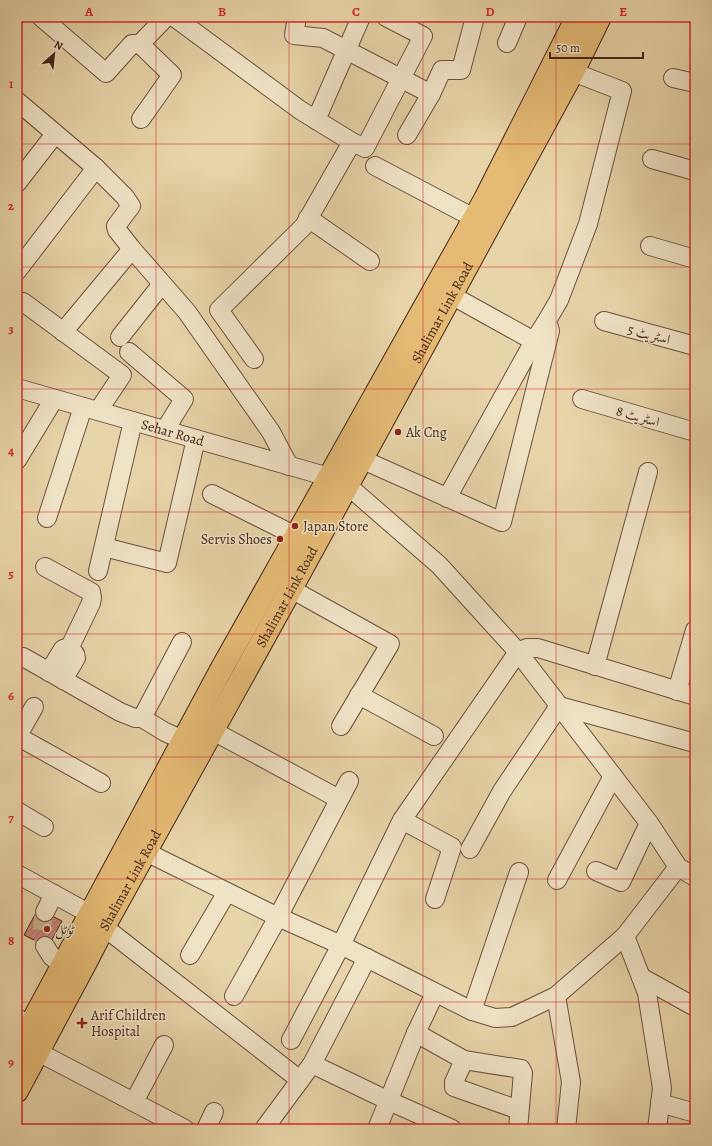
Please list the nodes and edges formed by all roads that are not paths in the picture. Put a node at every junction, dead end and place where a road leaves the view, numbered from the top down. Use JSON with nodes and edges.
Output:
{"nodes":[{"id":1,"x":41,"y":17,"type":"edge"},
{"id":2,"x":166,"y":17,"type":"edge"},
{"id":3,"x":174,"y":17,"type":"edge"},
{"id":4,"x":297,"y":17,"type":"edge"},
{"id":5,"x":361,"y":17,"type":"edge"},
{"id":6,"x":386,"y":17,"type":"edge"},
{"id":7,"x":476,"y":17,"type":"edge"},
{"id":8,"x":518,"y":17,"type":"edge"},
{"id":9,"x":577,"y":17,"type":"edge"},
{"id":10,"x":600,"y":17,"type":"edge"},
{"id":11,"x":507,"y":43,"type":"dead end"},
{"id":12,"x":140,"y":44,"type":"junction"},
{"id":13,"x":346,"y":50,"type":"junction"},
{"id":14,"x":573,"y":72,"type":"junction"},
{"id":15,"x":673,"y":78,"type":"dead end"},
{"id":16,"x":401,"y":79,"type":"junction"},
{"id":17,"x":695,"y":84,"type":"edge"},
{"id":18,"x":431,"y":94,"type":"junction"},
{"id":19,"x":17,"y":101,"type":"edge"},
{"id":20,"x":141,"y":119,"type":"dead end"},
{"id":21,"x":316,"y":120,"type":"junction"},
{"id":22,"x":55,"y":134,"type":"junction"},
{"id":23,"x":407,"y":135,"type":"dead end"},
{"id":24,"x":352,"y":142,"type":"junction"},
{"id":25,"x":652,"y":159,"type":"dead end"},
{"id":26,"x":375,"y":166,"type":"dead end"},
{"id":27,"x":96,"y":168,"type":"junction"},
{"id":28,"x":695,"y":171,"type":"edge"},
{"id":29,"x":17,"y":182,"type":"edge"},
{"id":30,"x":308,"y":218,"type":"junction"},
{"id":31,"x":474,"y":218,"type":"junction"},
{"id":32,"x":650,"y":246,"type":"dead end"},
{"id":33,"x":132,"y":249,"type":"junction"},
{"id":34,"x":695,"y":259,"type":"edge"},
{"id":35,"x":370,"y":261,"type":"dead end"},
{"id":36,"x":459,"y":261,"type":"junction"},
{"id":37,"x":17,"y":271,"type":"edge"},
{"id":38,"x":162,"y":284,"type":"junction"},
{"id":39,"x":451,"y":295,"type":"junction"},
{"id":40,"x":23,"y":302,"type":"dead end"},
{"id":41,"x":604,"y":321,"type":"dead end"},
{"id":42,"x":545,"y":324,"type":"junction"},
{"id":43,"x":63,"y":332,"type":"junction"},
{"id":44,"x":534,"y":341,"type":"junction"},
{"id":45,"x":695,"y":346,"type":"edge"},
{"id":46,"x":254,"y":359,"type":"dead end"},
{"id":47,"x":17,"y":388,"type":"edge"},
{"id":48,"x":54,"y":399,"type":"junction"},
{"id":49,"x":582,"y":399,"type":"dead end"},
{"id":50,"x":90,"y":409,"type":"junction"},
{"id":51,"x":133,"y":421,"type":"junction"},
{"id":52,"x":165,"y":430,"type":"junction"},
{"id":53,"x":695,"y":432,"type":"edge"},
{"id":54,"x":196,"y":439,"type":"junction"},
{"id":55,"x":361,"y":459,"type":"junction"},
{"id":56,"x":17,"y":460,"type":"edge"},
{"id":57,"x":289,"y":466,"type":"junction"},
{"id":58,"x":648,"y":472,"type":"dead end"},
{"id":59,"x":338,"y":481,"type":"junction"},
{"id":60,"x":212,"y":494,"type":"dead end"},
{"id":61,"x":447,"y":498,"type":"junction"},
{"id":62,"x":48,"y":518,"type":"dead end"},
{"id":63,"x":296,"y":536,"type":"junction"},
{"id":64,"x":104,"y":547,"type":"junction"},
{"id":65,"x":45,"y":567,"type":"dead end"},
{"id":66,"x":98,"y":571,"type":"dead end"},
{"id":67,"x":291,"y":589,"type":"junction"},
{"id":68,"x":695,"y":630,"type":"edge"},
{"id":69,"x":182,"y":642,"type":"dead end"},
{"id":70,"x":518,"y":652,"type":"junction"},
{"id":71,"x":17,"y":657,"type":"edge"},
{"id":72,"x":595,"y":666,"type":"junction"},
{"id":73,"x":222,"y":668,"type":"junction"},
{"id":74,"x":56,"y":676,"type":"junction"},
{"id":75,"x":242,"y":678,"type":"junction"},
{"id":76,"x":677,"y":691,"type":"junction"},
{"id":77,"x":359,"y":695,"type":"junction"},
{"id":78,"x":695,"y":696,"type":"edge"},
{"id":79,"x":559,"y":706,"type":"junction"},
{"id":80,"x":34,"y":707,"type":"dead end"},
{"id":81,"x":142,"y":718,"type":"junction"},
{"id":82,"x":340,"y":726,"type":"dead end"},
{"id":83,"x":213,"y":730,"type":"junction"},
{"id":84,"x":434,"y":736,"type":"dead end"},
{"id":85,"x":17,"y":737,"type":"edge"},
{"id":86,"x":183,"y":740,"type":"junction"},
{"id":87,"x":695,"y":743,"type":"edge"},
{"id":88,"x":613,"y":776,"type":"junction"},
{"id":89,"x":349,"y":781,"type":"dead end"},
{"id":90,"x":101,"y":783,"type":"dead end"},
{"id":91,"x":339,"y":799,"type":"junction"},
{"id":92,"x":17,"y":811,"type":"edge"},
{"id":93,"x":402,"y":820,"type":"junction"},
{"id":94,"x":650,"y":822,"type":"junction"},
{"id":95,"x":44,"y":827,"type":"dead end"},
{"id":96,"x":470,"y":849,"type":"dead end"},
{"id":97,"x":146,"y":852,"type":"junction"},
{"id":98,"x":678,"y":867,"type":"junction"},
{"id":99,"x":596,"y":871,"type":"dead end"},
{"id":100,"x":519,"y":872,"type":"dead end"},
{"id":101,"x":17,"y":874,"type":"edge"},
{"id":102,"x":695,"y":877,"type":"edge"},
{"id":103,"x":557,"y":880,"type":"dead end"},
{"id":104,"x":227,"y":892,"type":"junction"},
{"id":105,"x":54,"y":894,"type":"junction"},
{"id":106,"x":435,"y":899,"type":"dead end"},
{"id":107,"x":45,"y":912,"type":"tunnel mouth"},
{"id":108,"x":278,"y":917,"type":"junction"},
{"id":109,"x":97,"y":920,"type":"junction"},
{"id":110,"x":625,"y":936,"type":"junction"},
{"id":111,"x":341,"y":945,"type":"junction"},
{"id":112,"x":45,"y":946,"type":"tunnel mouth"},
{"id":113,"x":190,"y":955,"type":"dead end"},
{"id":114,"x":367,"y":958,"type":"junction"},
{"id":115,"x":63,"y":965,"type":"junction"},
{"id":116,"x":641,"y":977,"type":"junction"},
{"id":117,"x":435,"y":993,"type":"junction"},
{"id":118,"x":234,"y":996,"type":"dead end"},
{"id":119,"x":556,"y":996,"type":"junction"},
{"id":120,"x":695,"y":1007,"type":"edge"},
{"id":121,"x":472,"y":1012,"type":"junction"},
{"id":122,"x":24,"y":1022,"type":"edge"},
{"id":123,"x":416,"y":1032,"type":"junction"},
{"id":124,"x":291,"y":1040,"type":"dead end"},
{"id":125,"x":164,"y":1045,"type":"dead end"},
{"id":126,"x":17,"y":1050,"type":"edge"},
{"id":127,"x":38,"y":1052,"type":"junction"},
{"id":128,"x":464,"y":1060,"type":"junction"},
{"id":129,"x":312,"y":1064,"type":"junction"},
{"id":130,"x":300,"y":1080,"type":"junction"},
{"id":131,"x":17,"y":1091,"type":"edge"},
{"id":132,"x":389,"y":1101,"type":"junction"},
{"id":133,"x":134,"y":1102,"type":"junction"},
{"id":134,"x":660,"y":1103,"type":"junction"},
{"id":135,"x":519,"y":1110,"type":"junction"},
{"id":136,"x":214,"y":1112,"type":"dead end"},
{"id":137,"x":695,"y":1113,"type":"edge"},
{"id":138,"x":185,"y":1129,"type":"edge"},
{"id":139,"x":206,"y":1129,"type":"edge"},
{"id":140,"x":264,"y":1129,"type":"edge"},
{"id":141,"x":377,"y":1129,"type":"edge"},
{"id":142,"x":452,"y":1129,"type":"edge"},
{"id":143,"x":518,"y":1129,"type":"edge"},
{"id":144,"x":566,"y":1129,"type":"edge"},
{"id":145,"x":657,"y":1129,"type":"edge"}],
"edges":[{"from":1,"to":12,"type":"street"},
{"from":2,"to":12,"type":"street"},
{"from":3,"to":21,"type":"street"},
{"from":4,"to":13,"type":"street"},
{"from":5,"to":13,"type":"street"},
{"from":6,"to":16,"type":"street"},
{"from":7,"to":18,"type":"street"},
{"from":8,"to":11,"type":"street"},
{"from":9,"to":31,"type":"main road","name":"Shalimar Link Road"},
{"from":10,"to":14,"type":"main road","name":"Shalimar Link Road"},
{"from":12,"to":20,"type":"street"},
{"from":13,"to":16,"type":"street"},
{"from":13,"to":21,"type":"street"},
{"from":14,"to":36,"type":"main road","name":"Shalimar Link Road"},
{"from":14,"to":42,"type":"street"},
{"from":15,"to":17,"type":"street"},
{"from":16,"to":18,"type":"street"},
{"from":16,"to":24,"type":"street"},
{"from":18,"to":23,"type":"street"},
{"from":19,"to":22,"type":"street"},
{"from":21,"to":24,"type":"street"},
{"from":22,"to":27,"type":"street"},
{"from":22,"to":29,"type":"street"},
{"from":24,"to":30,"type":"street"},
{"from":25,"to":28,"type":"street"},
{"from":26,"to":31,"type":"street"},
{"from":27,"to":33,"type":"street"},
{"from":27,"to":37,"type":"street"},
{"from":30,"to":35,"type":"street"},
{"from":30,"to":46,"type":"street"},
{"from":31,"to":36,"type":"main road","name":"Shalimar Link Road"},
{"from":32,"to":34,"type":"street"},
{"from":33,"to":38,"type":"street"},
{"from":33,"to":43,"type":"street"},
{"from":36,"to":39,"type":"main road","name":"Shalimar Link Road"},
{"from":36,"to":59,"type":"main road","name":"Shalimar Link Road"},
{"from":38,"to":52,"type":"street"},
{"from":38,"to":57,"type":"street"},
{"from":39,"to":44,"type":"street"},
{"from":39,"to":55,"type":"main road","name":"Shalimar Link Road"},
{"from":40,"to":43,"type":"street"},
{"from":41,"to":45,"type":"street","name":"اسٹریٹ 5"},
{"from":42,"to":44,"type":"street"},
{"from":42,"to":61,"type":"street"},
{"from":43,"to":50,"type":"street"},
{"from":44,"to":61,"type":"street"},
{"from":47,"to":48,"type":"street","name":"Sehar Road"},
{"from":48,"to":50,"type":"street","name":"Sehar Road"},
{"from":48,"to":56,"type":"street"},
{"from":49,"to":53,"type":"street","name":"اسٹریٹ 8"},
{"from":50,"to":51,"type":"street","name":"Sehar Road"},
{"from":50,"to":62,"type":"street"},
{"from":51,"to":52,"type":"street","name":"Sehar Road"},
{"from":51,"to":64,"type":"street"},
{"from":52,"to":54,"type":"street","name":"Sehar Road"},
{"from":54,"to":57,"type":"street","name":"Sehar Road"},
{"from":54,"to":64,"type":"street"},
{"from":55,"to":59,"type":"main road","name":"Shalimar Link Road"},
{"from":55,"to":61,"type":"street"},
{"from":57,"to":59,"type":"street","name":"Sehar Road"},
{"from":58,"to":72,"type":"street"},
{"from":59,"to":63,"type":"main road","name":"Shalimar Link Road"},
{"from":59,"to":67,"type":"main road","name":"Shalimar Link Road"},
{"from":59,"to":70,"type":"street"},
{"from":60,"to":63,"type":"street"},
{"from":63,"to":73,"type":"main road","name":"Shalimar Link Road"},
{"from":64,"to":66,"type":"street"},
{"from":65,"to":74,"type":"street"},
{"from":67,"to":75,"type":"main road","name":"Shalimar Link Road"},
{"from":67,"to":77,"type":"street"},
{"from":68,"to":76,"type":"street"},
{"from":69,"to":81,"type":"street"},
{"from":70,"to":72,"type":"street"},
{"from":70,"to":79,"type":"street"},
{"from":70,"to":93,"type":"street"},
{"from":71,"to":74,"type":"street"},
{"from":72,"to":76,"type":"street"},
{"from":73,"to":75,"type":"main road"},
{"from":73,"to":86,"type":"main road","name":"Shalimar Link Road"},
{"from":74,"to":81,"type":"street"},
{"from":75,"to":83,"type":"main road","name":"Shalimar Link Road"},
{"from":76,"to":78,"type":"street"},
{"from":77,"to":82,"type":"street"},
{"from":77,"to":84,"type":"street"},
{"from":79,"to":87,"type":"street"},
{"from":79,"to":88,"type":"street"},
{"from":79,"to":96,"type":"street"},
{"from":80,"to":85,"type":"street"},
{"from":81,"to":86,"type":"street"},
{"from":83,"to":91,"type":"street"},
{"from":83,"to":97,"type":"main road","name":"Shalimar Link Road"},
{"from":85,"to":90,"type":"street"},
{"from":86,"to":109,"type":"main road","name":"Shalimar Link Road"},
{"from":88,"to":94,"type":"street"},
{"from":88,"to":103,"type":"street"},
{"from":89,"to":91,"type":"street"},
{"from":91,"to":108,"type":"street"},
{"from":92,"to":95,"type":"street"},
{"from":93,"to":106,"type":"street"},
{"from":93,"to":111,"type":"street"},
{"from":94,"to":98,"type":"street"},
{"from":94,"to":99,"type":"street"},
{"from":97,"to":104,"type":"street"},
{"from":97,"to":109,"type":"main road","name":"Shalimar Link Road"},
{"from":98,"to":102,"type":"street"},
{"from":98,"to":110,"type":"street"},
{"from":100,"to":121,"type":"street"},
{"from":101,"to":105,"type":"street"},
{"from":104,"to":108,"type":"street"},
{"from":104,"to":113,"type":"street"},
{"from":105,"to":107,"type":"street"},
{"from":105,"to":109,"type":"street"},
{"from":108,"to":111,"type":"street"},
{"from":108,"to":118,"type":"street"},
{"from":109,"to":115,"type":"main road","name":"Shalimar Link Road"},
{"from":109,"to":127,"type":"main road","name":"Shalimar Link Road"},
{"from":109,"to":130,"type":"street"},
{"from":110,"to":116,"type":"street"},
{"from":110,"to":119,"type":"street"},
{"from":111,"to":114,"type":"street"},
{"from":111,"to":124,"type":"street"},
{"from":112,"to":115,"type":"street"},
{"from":114,"to":117,"type":"street"},
{"from":114,"to":129,"type":"street"},
{"from":115,"to":122,"type":"main road","name":"Shalimar Link Road"},
{"from":116,"to":120,"type":"street"},
{"from":116,"to":134,"type":"street"},
{"from":117,"to":121,"type":"street"},
{"from":117,"to":123,"type":"street"},
{"from":119,"to":121,"type":"street"},
{"from":119,"to":144,"type":"street"},
{"from":122,"to":126,"type":"main road","name":"Shalimar Link Road"},
{"from":123,"to":128,"type":"street"},
{"from":123,"to":132,"type":"street"},
{"from":125,"to":133,"type":"street"},
{"from":127,"to":131,"type":"main road","name":"Shalimar Link Road"},
{"from":127,"to":133,"type":"street"},
{"from":128,"to":135,"type":"street"},
{"from":128,"to":135,"type":"street"},
{"from":129,"to":130,"type":"street"},
{"from":129,"to":132,"type":"street"},
{"from":130,"to":140,"type":"street"},
{"from":132,"to":141,"type":"street"},
{"from":132,"to":142,"type":"street"},
{"from":133,"to":138,"type":"street"},
{"from":134,"to":137,"type":"street"},
{"from":134,"to":145,"type":"street"},
{"from":135,"to":143,"type":"street"},
{"from":136,"to":139,"type":"street"}]}
